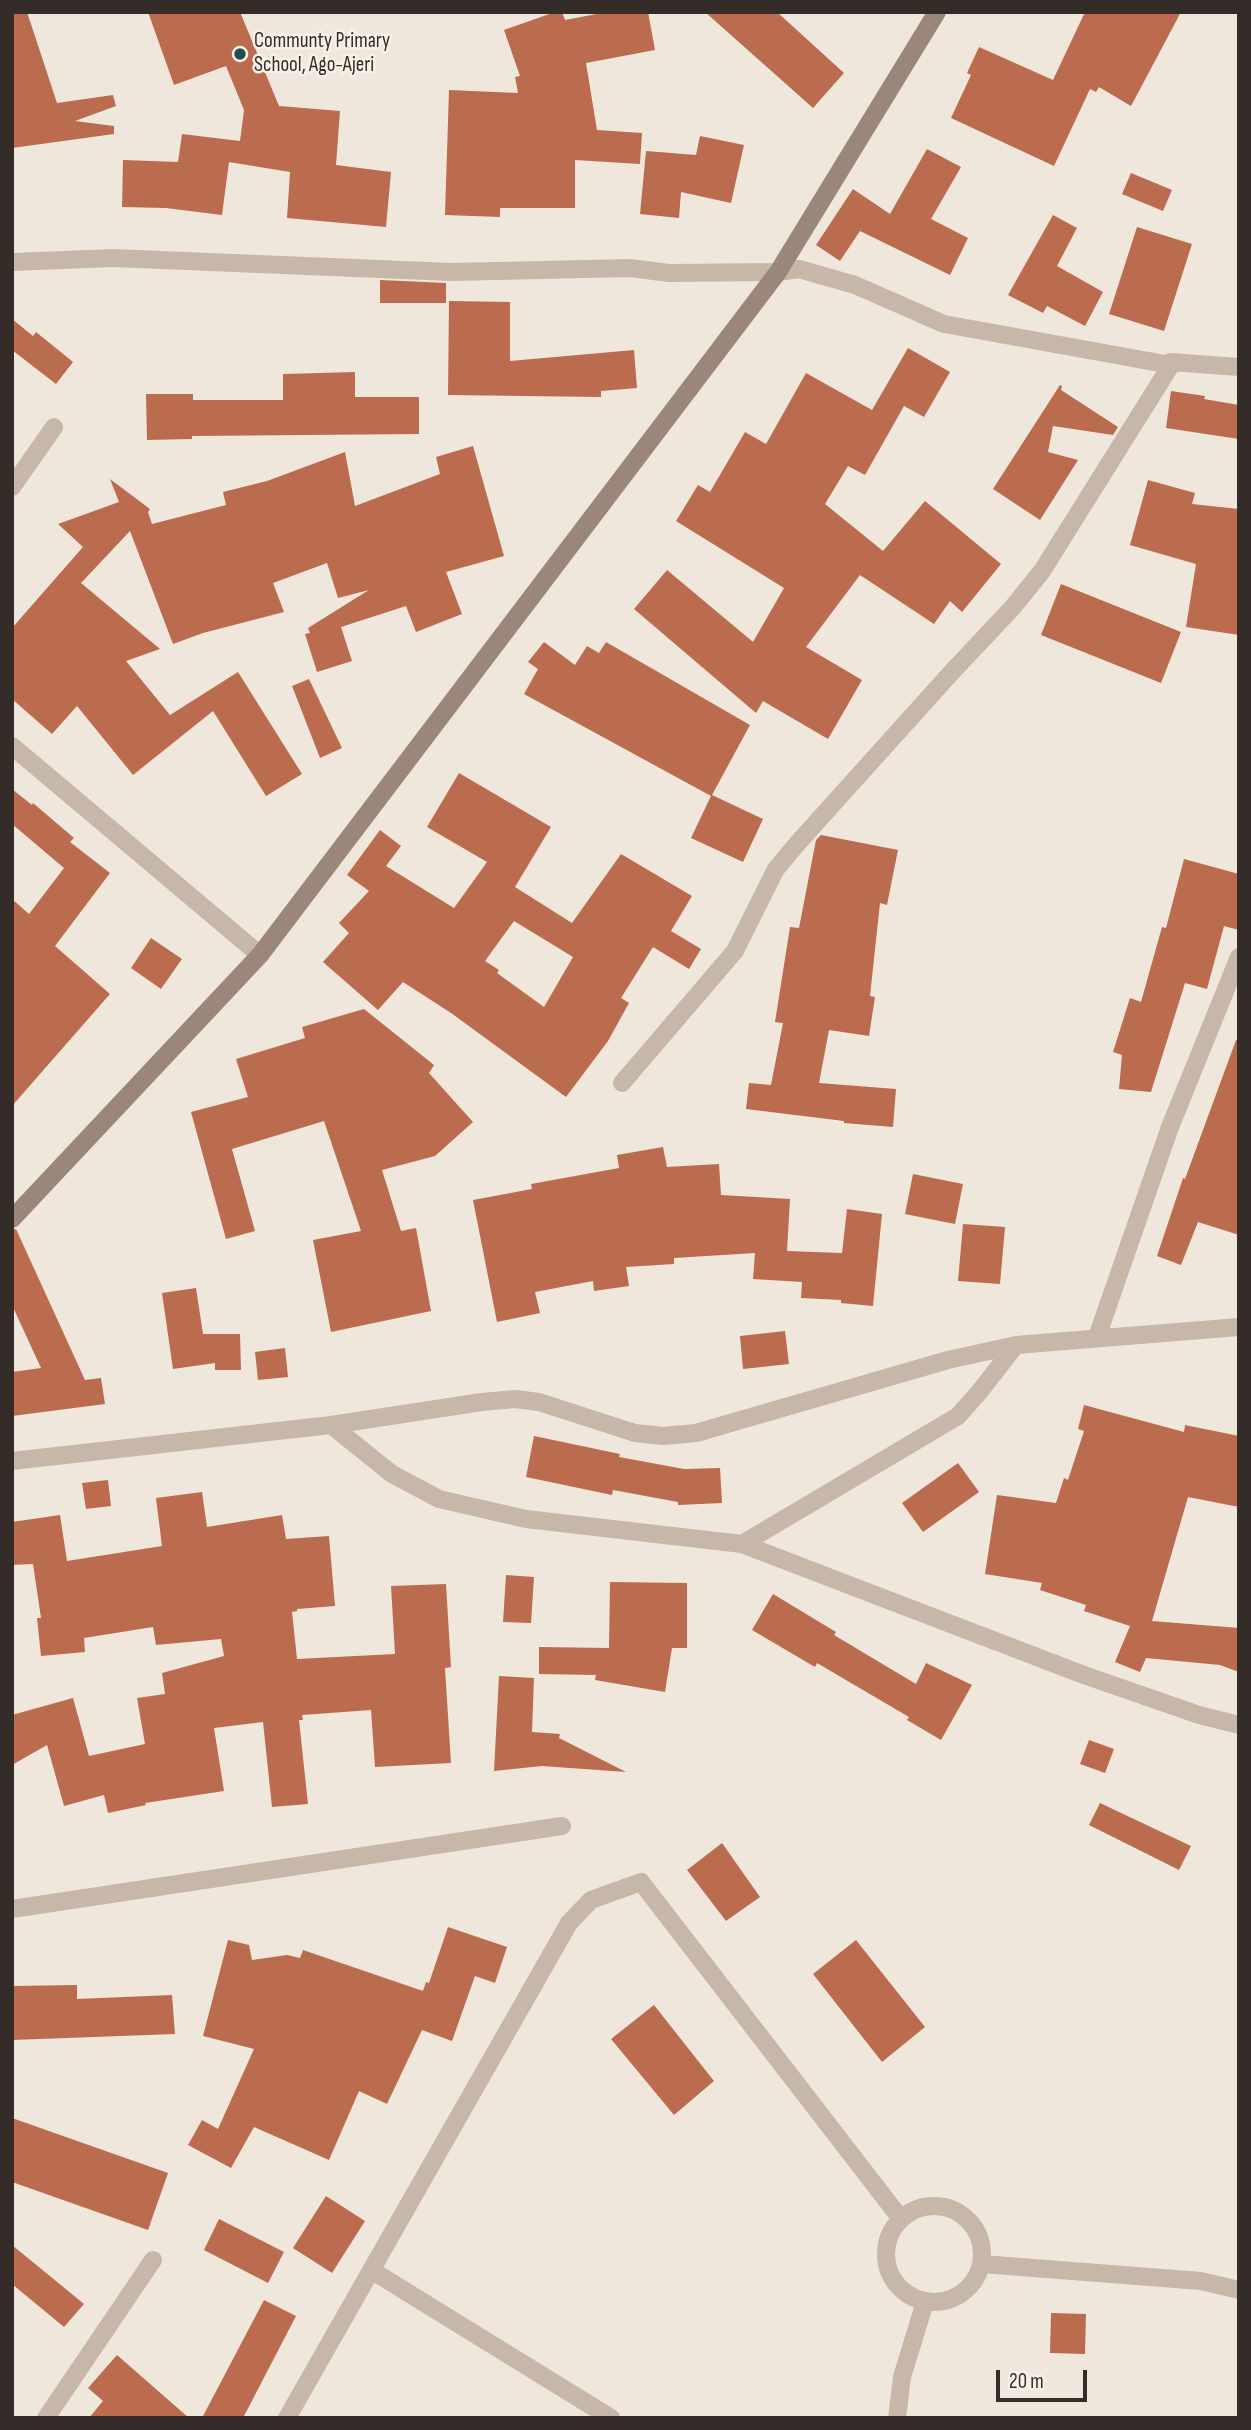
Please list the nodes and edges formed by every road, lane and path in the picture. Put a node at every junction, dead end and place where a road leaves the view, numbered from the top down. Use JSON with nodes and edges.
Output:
{"nodes":[{"id":1,"x":937,"y":12,"type":"edge"},
{"id":2,"x":12,"y":262,"type":"edge"},
{"id":3,"x":778,"y":272,"type":"junction"},
{"id":4,"x":1171,"y":365,"type":"junction"},
{"id":5,"x":1239,"y":367,"type":"edge"},
{"id":6,"x":54,"y":427,"type":"dead end"},
{"id":7,"x":12,"y":487,"type":"edge"},
{"id":8,"x":12,"y":746,"type":"edge"},
{"id":9,"x":260,"y":955,"type":"junction"},
{"id":10,"x":1239,"y":957,"type":"edge"},
{"id":11,"x":622,"y":1083,"type":"dead end"},
{"id":12,"x":12,"y":1219,"type":"edge"},
{"id":13,"x":1239,"y":1327,"type":"edge"},
{"id":14,"x":1097,"y":1338,"type":"junction"},
{"id":15,"x":1016,"y":1345,"type":"junction"},
{"id":16,"x":331,"y":1425,"type":"junction"},
{"id":17,"x":12,"y":1461,"type":"edge"},
{"id":18,"x":742,"y":1544,"type":"junction"},
{"id":19,"x":1239,"y":1725,"type":"edge"},
{"id":20,"x":562,"y":1826,"type":"dead end"},
{"id":21,"x":12,"y":1909,"type":"edge"},
{"id":22,"x":901,"y":2219,"type":"junction"},
{"id":23,"x":153,"y":2260,"type":"dead end"},
{"id":24,"x":982,"y":2264,"type":"junction"},
{"id":25,"x":372,"y":2270,"type":"junction"},
{"id":26,"x":1239,"y":2290,"type":"edge"},
{"id":27,"x":925,"y":2302,"type":"junction"},
{"id":28,"x":46,"y":2418,"type":"edge"},
{"id":29,"x":286,"y":2418,"type":"edge"},
{"id":30,"x":611,"y":2418,"type":"edge"},
{"id":31,"x":897,"y":2418,"type":"edge"}],
"edges":[{"from":1,"to":3,"type":"main road"},
{"from":2,"to":3,"type":"street"},
{"from":3,"to":4,"type":"street"},
{"from":3,"to":9,"type":"main road"},
{"from":4,"to":5,"type":"street"},
{"from":4,"to":11,"type":"street"},
{"from":6,"to":7,"type":"street"},
{"from":8,"to":9,"type":"street"},
{"from":9,"to":12,"type":"main road"},
{"from":10,"to":14,"type":"street"},
{"from":13,"to":14,"type":"street"},
{"from":14,"to":15,"type":"street"},
{"from":15,"to":16,"type":"street"},
{"from":15,"to":18,"type":"street"},
{"from":16,"to":17,"type":"street"},
{"from":16,"to":18,"type":"street"},
{"from":18,"to":19,"type":"street"},
{"from":20,"to":21,"type":"street"},
{"from":22,"to":24,"type":"street"},
{"from":22,"to":25,"type":"street"},
{"from":22,"to":27,"type":"street"},
{"from":23,"to":28,"type":"street"},
{"from":24,"to":26,"type":"street"},
{"from":24,"to":27,"type":"street"},
{"from":25,"to":29,"type":"street"},
{"from":25,"to":30,"type":"street"},
{"from":27,"to":31,"type":"street"}]}
